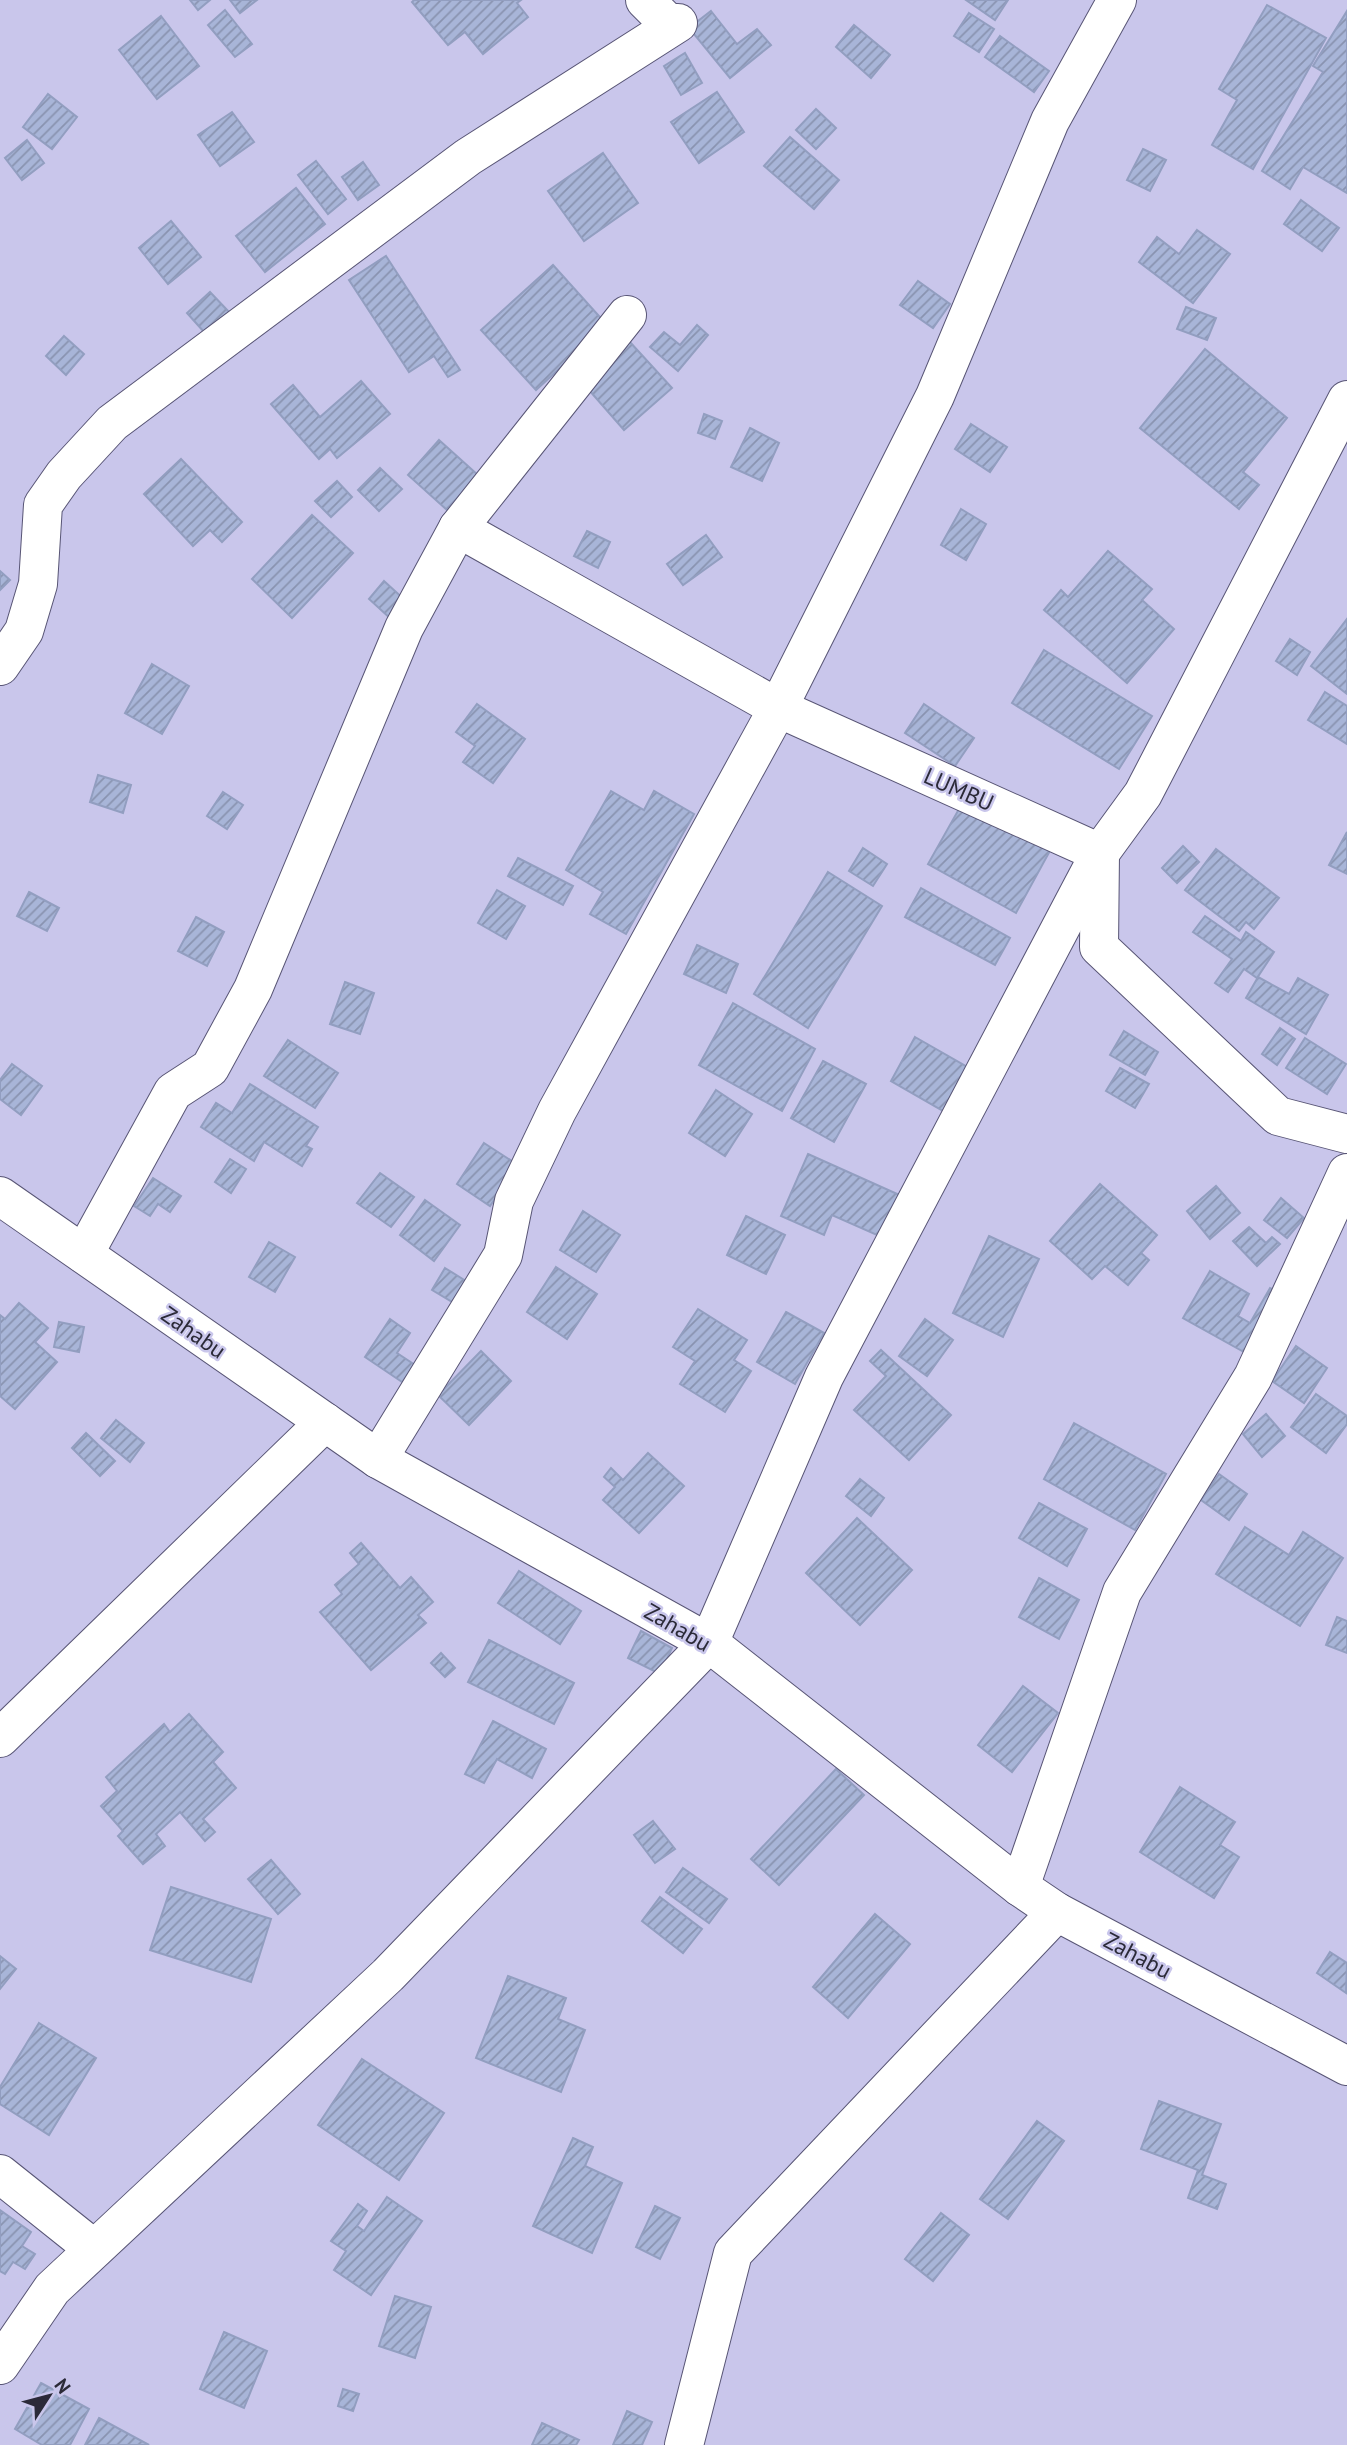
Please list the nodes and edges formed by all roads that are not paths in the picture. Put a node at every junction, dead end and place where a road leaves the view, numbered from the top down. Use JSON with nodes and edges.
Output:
{"nodes":[{"id":1,"x":699,"y":0,"type":"edge"},
{"id":2,"x":1117,"y":0,"type":"edge"},
{"id":3,"x":656,"y":12,"type":"edge"},
{"id":4,"x":627,"y":314,"type":"dead end"},
{"id":5,"x":1347,"y":400,"type":"edge"},
{"id":6,"x":458,"y":528,"type":"junction"},
{"id":7,"x":0,"y":666,"type":"edge"},
{"id":8,"x":778,"y":708,"type":"junction"},
{"id":9,"x":1100,"y":853,"type":"junction"},
{"id":10,"x":1347,"y":1133,"type":"edge"},
{"id":11,"x":1347,"y":1173,"type":"edge"},
{"id":12,"x":0,"y":1196,"type":"edge"},
{"id":13,"x":83,"y":1254,"type":"junction"},
{"id":14,"x":325,"y":1422,"type":"junction"},
{"id":15,"x":378,"y":1459,"type":"junction"},
{"id":16,"x":709,"y":1643,"type":"junction"},
{"id":17,"x":0,"y":1738,"type":"edge"},
{"id":18,"x":1020,"y":1887,"type":"junction"},
{"id":19,"x":1057,"y":1912,"type":"junction"},
{"id":20,"x":1347,"y":2066,"type":"edge"},
{"id":21,"x":0,"y":2174,"type":"edge"},
{"id":22,"x":94,"y":2249,"type":"junction"},
{"id":23,"x":0,"y":2365,"type":"edge"},
{"id":24,"x":684,"y":2445,"type":"edge"}],
"edges":[{"from":1,"to":3,"type":"street"},
{"from":2,"to":8,"type":"street"},
{"from":3,"to":7,"type":"street"},
{"from":4,"to":6,"type":"street"},
{"from":5,"to":9,"type":"street"},
{"from":6,"to":8,"type":"street","name":"LUMBU"},
{"from":6,"to":13,"type":"street"},
{"from":8,"to":9,"type":"street","name":"LUMBU"},
{"from":8,"to":15,"type":"street"},
{"from":9,"to":10,"type":"street"},
{"from":9,"to":16,"type":"street"},
{"from":11,"to":18,"type":"street"},
{"from":12,"to":13,"type":"street","name":"Zahabu"},
{"from":13,"to":14,"type":"street","name":"Zahabu"},
{"from":14,"to":15,"type":"street","name":"Zahabu"},
{"from":14,"to":17,"type":"street"},
{"from":15,"to":16,"type":"street","name":"Zahabu"},
{"from":16,"to":18,"type":"street","name":"Zahabu"},
{"from":16,"to":22,"type":"street"},
{"from":18,"to":19,"type":"street","name":"Zahabu"},
{"from":19,"to":20,"type":"street","name":"Zahabu"},
{"from":19,"to":24,"type":"street"},
{"from":21,"to":22,"type":"street"},
{"from":22,"to":23,"type":"street"}]}
